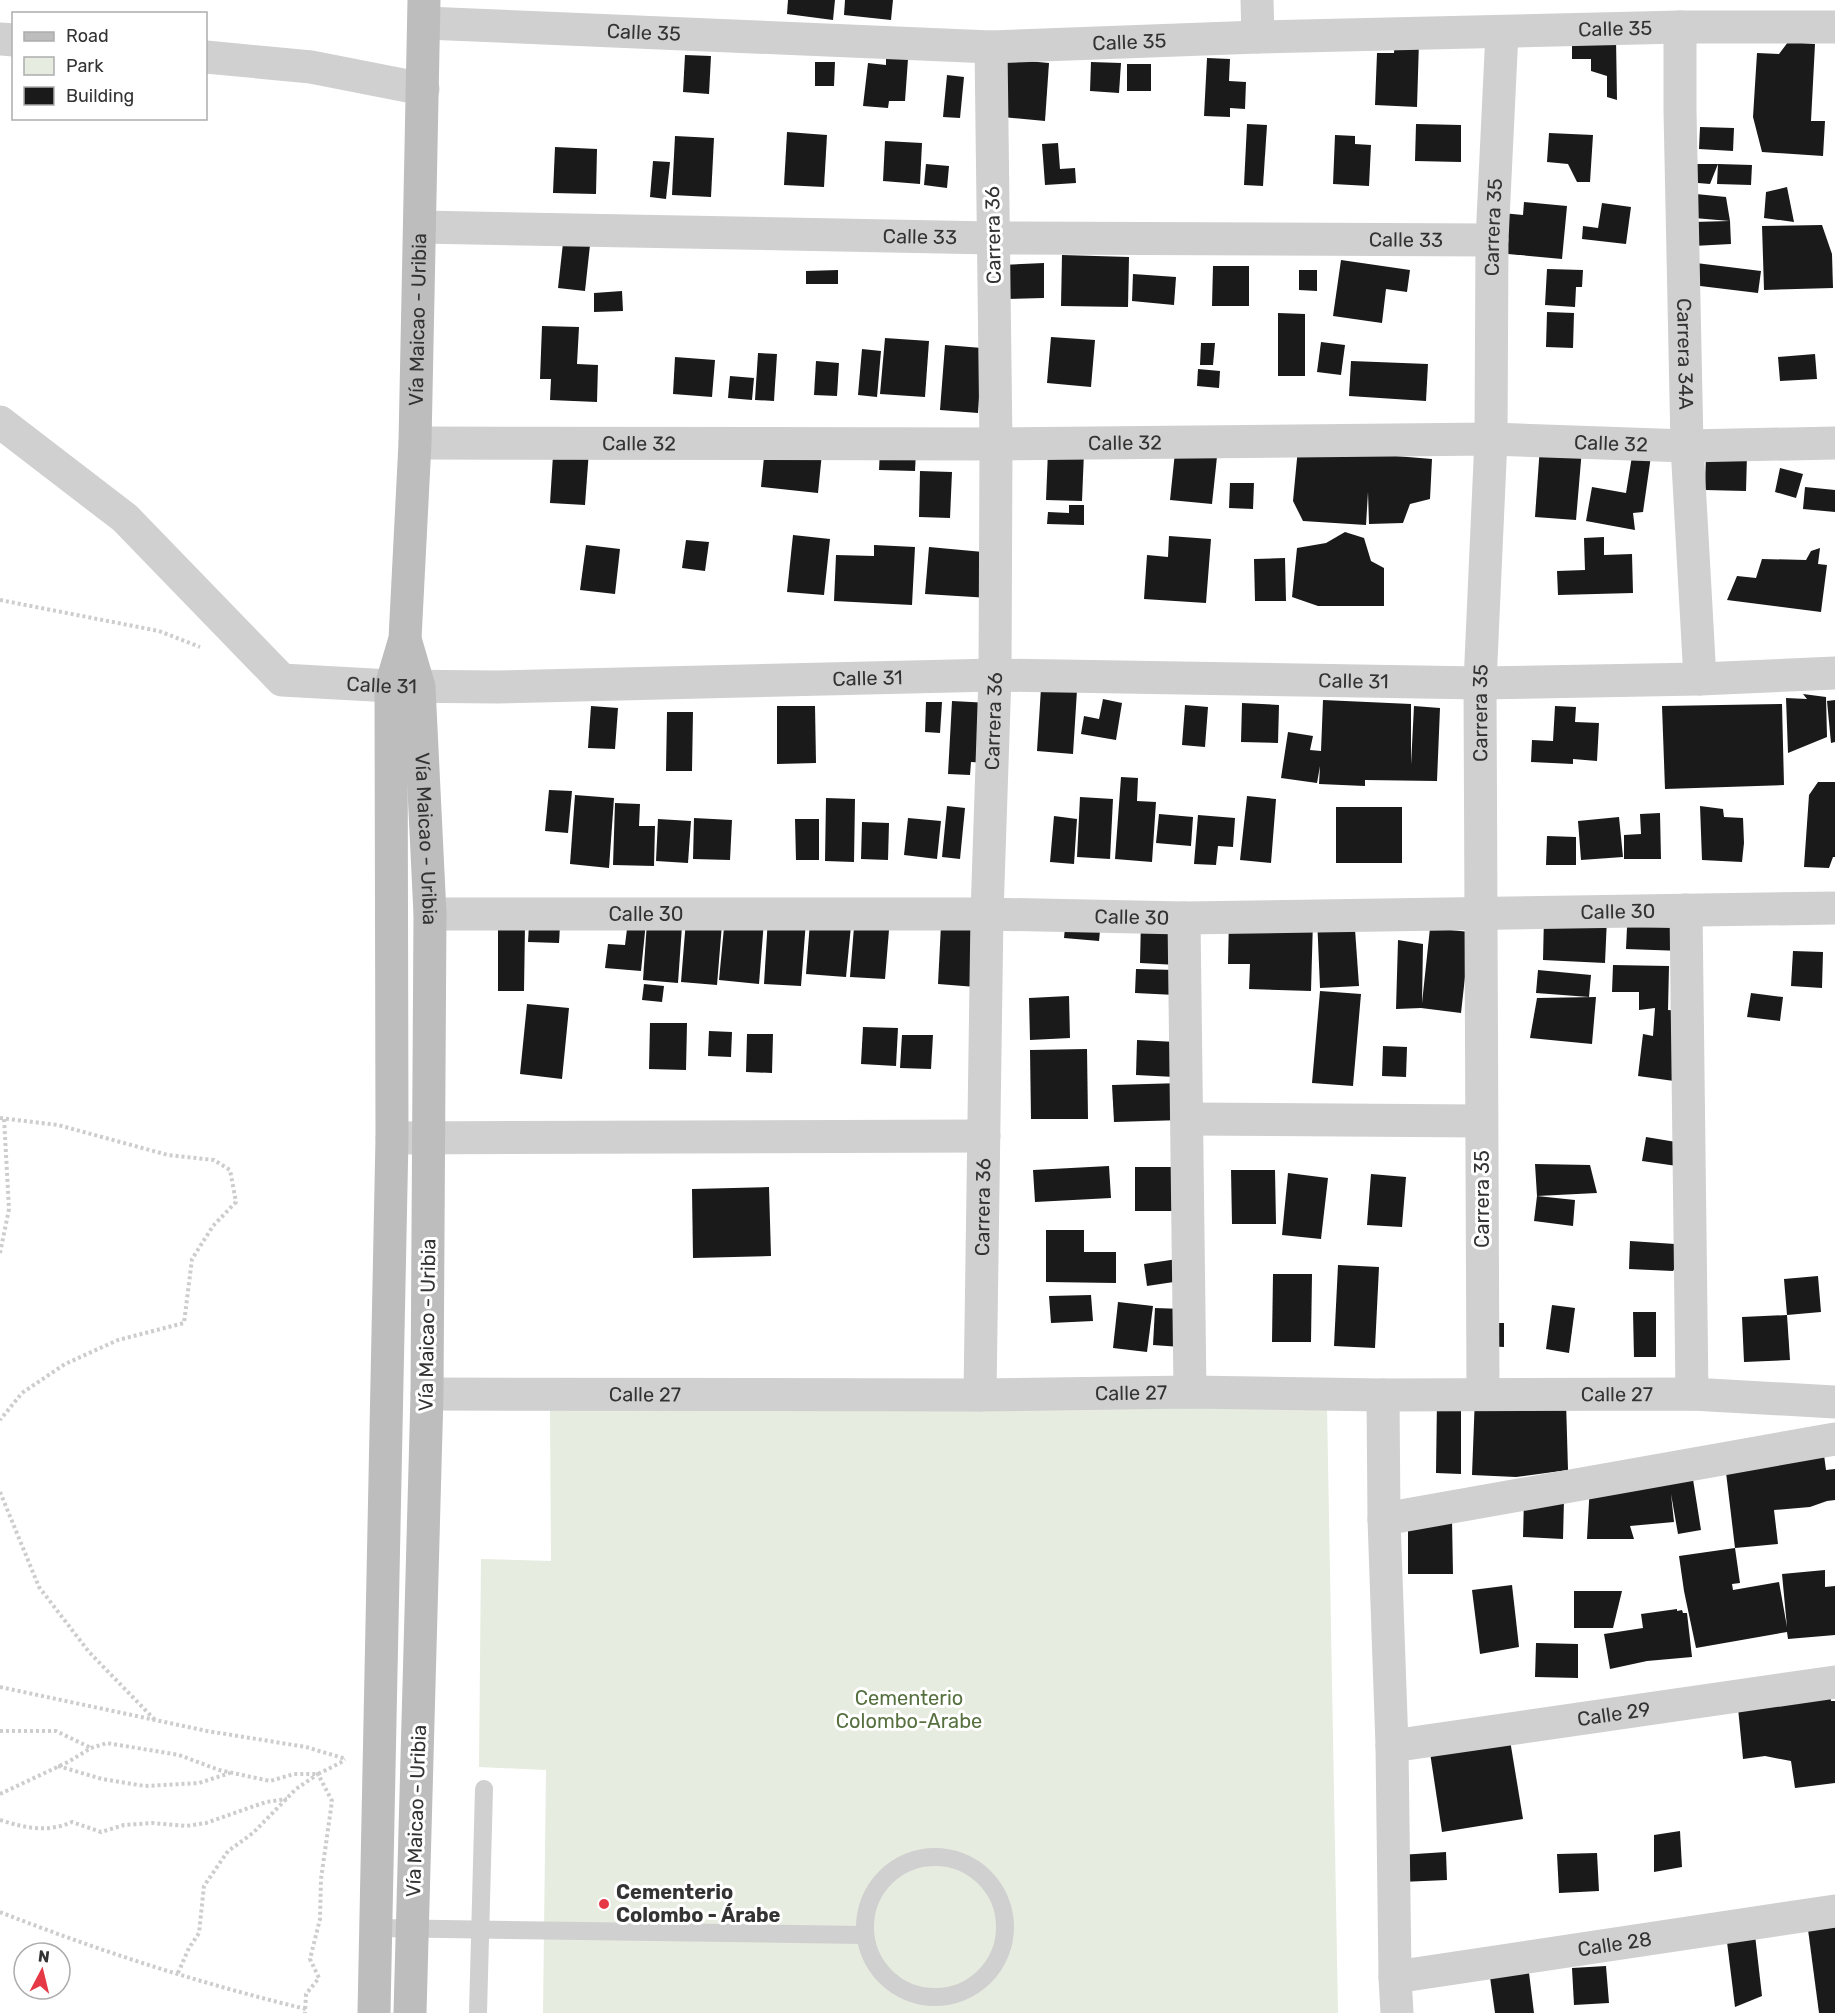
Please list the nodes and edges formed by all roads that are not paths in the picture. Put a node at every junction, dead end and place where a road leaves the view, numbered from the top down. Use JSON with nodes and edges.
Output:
{"nodes":[{"id":1,"x":1257,"y":0,"type":"edge"},
{"id":2,"x":425,"y":11,"type":"edge"},
{"id":3,"x":1680,"y":27,"type":"junction"},
{"id":4,"x":1835,"y":27,"type":"edge"},
{"id":5,"x":1502,"y":32,"type":"junction"},
{"id":6,"x":1258,"y":37,"type":"junction"},
{"id":7,"x":992,"y":47,"type":"junction"},
{"id":8,"x":207,"y":57,"type":"edge"},
{"id":9,"x":423,"y":88,"type":"junction"},
{"id":10,"x":420,"y":227,"type":"junction"},
{"id":11,"x":992,"y":238,"type":"junction"},
{"id":12,"x":1492,"y":240,"type":"junction"},
{"id":13,"x":0,"y":422,"type":"edge"},
{"id":14,"x":1491,"y":438,"type":"junction"},
{"id":15,"x":415,"y":443,"type":"junction"},
{"id":16,"x":1835,"y":443,"type":"edge"},
{"id":17,"x":996,"y":444,"type":"junction"},
{"id":18,"x":1687,"y":446,"type":"junction"},
{"id":19,"x":1835,"y":673,"type":"edge"},
{"id":20,"x":995,"y":675,"type":"junction"},
{"id":21,"x":1700,"y":679,"type":"junction"},
{"id":22,"x":1480,"y":683,"type":"junction"},
{"id":23,"x":405,"y":687,"type":"junction"},
{"id":24,"x":1835,"y":908,"type":"edge"},
{"id":25,"x":1686,"y":910,"type":"junction"},
{"id":26,"x":1480,"y":913,"type":"junction"},
{"id":27,"x":430,"y":914,"type":"junction"},
{"id":28,"x":987,"y":915,"type":"junction"},
{"id":29,"x":1184,"y":918,"type":"junction"},
{"id":30,"x":1187,"y":1119,"type":"junction"},
{"id":31,"x":1481,"y":1121,"type":"junction"},
{"id":32,"x":984,"y":1136,"type":"junction"},
{"id":33,"x":392,"y":1138,"type":"junction"},
{"id":34,"x":429,"y":1138,"type":"junction"},
{"id":35,"x":1190,"y":1392,"type":"junction"},
{"id":36,"x":427,"y":1394,"type":"junction"},
{"id":37,"x":1483,"y":1394,"type":"junction"},
{"id":38,"x":1692,"y":1394,"type":"junction"},
{"id":39,"x":980,"y":1395,"type":"junction"},
{"id":40,"x":1383,"y":1395,"type":"junction"},
{"id":41,"x":1835,"y":1401,"type":"edge"},
{"id":42,"x":1835,"y":1439,"type":"edge"},
{"id":43,"x":1384,"y":1519,"type":"junction"},
{"id":44,"x":1835,"y":1682,"type":"edge"},
{"id":45,"x":1392,"y":1746,"type":"junction"},
{"id":46,"x":484,"y":1789,"type":"dead end"},
{"id":47,"x":1835,"y":1911,"type":"edge"},
{"id":48,"x":376,"y":1928,"type":"junction"},
{"id":49,"x":413,"y":1929,"type":"junction"},
{"id":50,"x":480,"y":1929,"type":"junction"},
{"id":51,"x":864,"y":1935,"type":"junction"},
{"id":52,"x":1395,"y":1977,"type":"junction"},
{"id":53,"x":936,"y":2005,"type":"edge"},
{"id":54,"x":374,"y":2013,"type":"edge"},
{"id":55,"x":410,"y":2013,"type":"edge"},
{"id":56,"x":478,"y":2013,"type":"edge"},
{"id":57,"x":1397,"y":2013,"type":"edge"}],
"edges":[{"from":1,"to":6,"type":"street"},
{"from":2,"to":7,"type":"street","name":"Calle 35"},
{"from":2,"to":9,"type":"street","name":"Vía Maicao - Uribia"},
{"from":3,"to":4,"type":"street","name":"Calle 35"},
{"from":3,"to":5,"type":"street","name":"Calle 35"},
{"from":3,"to":18,"type":"street","name":"Carrera 34A"},
{"from":5,"to":6,"type":"street","name":"Calle 35"},
{"from":5,"to":12,"type":"street","name":"Carrera 35"},
{"from":6,"to":7,"type":"street","name":"Calle 35"},
{"from":7,"to":11,"type":"street","name":"Carrera 36"},
{"from":8,"to":9,"type":"street"},
{"from":9,"to":10,"type":"street","name":"Vía Maicao - Uribia"},
{"from":10,"to":11,"type":"street","name":"Calle 33"},
{"from":10,"to":15,"type":"street","name":"Vía Maicao - Uribia"},
{"from":11,"to":12,"type":"street","name":"Calle 33"},
{"from":11,"to":17,"type":"street","name":"Carrera 36"},
{"from":12,"to":14,"type":"street","name":"Carrera 35"},
{"from":13,"to":23,"type":"street","name":"Calle 31"},
{"from":14,"to":17,"type":"street","name":"Calle 32"},
{"from":14,"to":18,"type":"street","name":"Calle 32"},
{"from":14,"to":22,"type":"street","name":"Carrera 35"},
{"from":15,"to":17,"type":"street","name":"Calle 32"},
{"from":15,"to":23,"type":"street","name":"Vía Maicao - Uribia"},
{"from":16,"to":18,"type":"street","name":"Calle 32"},
{"from":17,"to":20,"type":"street","name":"Carrera 36"},
{"from":18,"to":21,"type":"street","name":"Carrera 34A"},
{"from":19,"to":21,"type":"street","name":"Calle 31"},
{"from":20,"to":22,"type":"street","name":"Calle 31"},
{"from":20,"to":23,"type":"street","name":"Calle 31"},
{"from":20,"to":28,"type":"street","name":"Carrera 36"},
{"from":21,"to":22,"type":"street","name":"Calle 31"},
{"from":22,"to":26,"type":"street","name":"Carrera 35"},
{"from":23,"to":27,"type":"street","name":"Vía Maicao - Uribia"},
{"from":23,"to":33,"type":"street","name":"Vía Maicao - Uribia"},
{"from":24,"to":25,"type":"street","name":"Calle 30"},
{"from":25,"to":26,"type":"street","name":"Calle 30"},
{"from":25,"to":38,"type":"street"},
{"from":26,"to":29,"type":"street","name":"Calle 30"},
{"from":26,"to":31,"type":"street","name":"Carrera 35"},
{"from":27,"to":28,"type":"street","name":"Calle 30"},
{"from":27,"to":34,"type":"street","name":"Vía Maicao - Uribia"},
{"from":28,"to":29,"type":"street","name":"Calle 30"},
{"from":28,"to":32,"type":"street","name":"Carrera 36"},
{"from":29,"to":30,"type":"street"},
{"from":30,"to":31,"type":"street"},
{"from":30,"to":35,"type":"street"},
{"from":31,"to":37,"type":"street","name":"Carrera 35"},
{"from":32,"to":34,"type":"street"},
{"from":32,"to":39,"type":"street","name":"Carrera 36"},
{"from":33,"to":34,"type":"street"},
{"from":33,"to":48,"type":"street","name":"Vía Maicao - Uribia"},
{"from":34,"to":36,"type":"street","name":"Vía Maicao - Uribia"},
{"from":35,"to":39,"type":"street","name":"Calle 27"},
{"from":35,"to":40,"type":"street","name":"Calle 27"},
{"from":36,"to":39,"type":"street","name":"Calle 27"},
{"from":36,"to":49,"type":"street","name":"Vía Maicao - Uribia"},
{"from":37,"to":38,"type":"street","name":"Calle 27"},
{"from":37,"to":40,"type":"street","name":"Calle 27"},
{"from":38,"to":41,"type":"street","name":"Calle 27"},
{"from":40,"to":43,"type":"street"},
{"from":42,"to":43,"type":"street"},
{"from":43,"to":45,"type":"street"},
{"from":44,"to":45,"type":"street","name":"Calle 29"},
{"from":45,"to":52,"type":"street"},
{"from":46,"to":50,"type":"lane"},
{"from":47,"to":52,"type":"street","name":"Calle 28"},
{"from":48,"to":49,"type":"lane"},
{"from":48,"to":54,"type":"street","name":"Vía Maicao - Uribia"},
{"from":49,"to":50,"type":"lane"},
{"from":49,"to":55,"type":"street","name":"Vía Maicao - Uribia"},
{"from":50,"to":51,"type":"lane"},
{"from":50,"to":56,"type":"lane"},
{"from":51,"to":53,"type":"lane"},
{"from":51,"to":53,"type":"lane"},
{"from":52,"to":57,"type":"street"}]}
